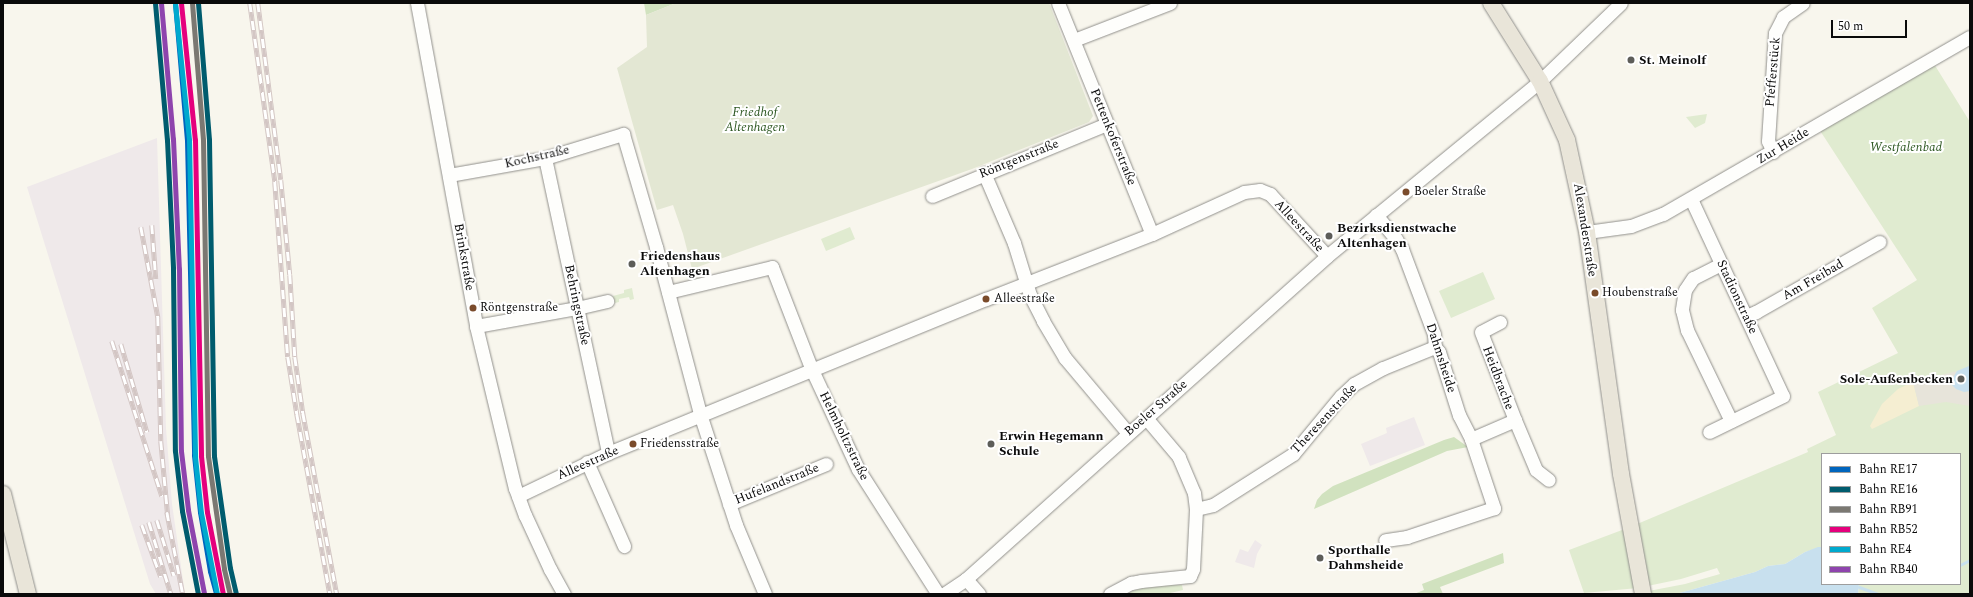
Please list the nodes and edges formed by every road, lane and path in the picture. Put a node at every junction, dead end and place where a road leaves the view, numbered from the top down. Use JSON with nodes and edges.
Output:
{"nodes":[{"id":1,"x":417,"y":3,"type":"edge"},
{"id":2,"x":1058,"y":3,"type":"edge"},
{"id":3,"x":1170,"y":3,"type":"edge"},
{"id":4,"x":1491,"y":3,"type":"edge"},
{"id":5,"x":1622,"y":3,"type":"edge"},
{"id":6,"x":1804,"y":3,"type":"edge"},
{"id":7,"x":1970,"y":37,"type":"edge"},
{"id":8,"x":1074,"y":40,"type":"junction"},
{"id":9,"x":1540,"y":81,"type":"junction"},
{"id":10,"x":1107,"y":124,"type":"junction"},
{"id":11,"x":1773,"y":152,"type":"junction"},
{"id":12,"x":545,"y":158,"type":"junction"},
{"id":13,"x":984,"y":173,"type":"junction"},
{"id":14,"x":449,"y":175,"type":"junction"},
{"id":15,"x":932,"y":196,"type":"dead end"},
{"id":16,"x":1691,"y":199,"type":"junction"},
{"id":17,"x":1376,"y":215,"type":"junction"},
{"id":18,"x":1587,"y":232,"type":"junction"},
{"id":19,"x":1152,"y":234,"type":"junction"},
{"id":20,"x":1879,"y":242,"type":"dead end"},
{"id":21,"x":1327,"y":256,"type":"junction"},
{"id":22,"x":1721,"y":264,"type":"junction"},
{"id":23,"x":1026,"y":282,"type":"junction"},
{"id":24,"x":668,"y":292,"type":"junction"},
{"id":25,"x":606,"y":301,"type":"dead end"},
{"id":26,"x":577,"y":308,"type":"junction"},
{"id":27,"x":1746,"y":316,"type":"junction"},
{"id":28,"x":1500,"y":322,"type":"dead end"},
{"id":29,"x":476,"y":326,"type":"junction"},
{"id":30,"x":1435,"y":347,"type":"junction"},
{"id":31,"x":812,"y":370,"type":"junction"},
{"id":32,"x":701,"y":416,"type":"junction"},
{"id":33,"x":1146,"y":418,"type":"junction"},
{"id":34,"x":1515,"y":420,"type":"junction"},
{"id":35,"x":1731,"y":421,"type":"junction"},
{"id":36,"x":1709,"y":432,"type":"dead end"},
{"id":37,"x":1128,"y":433,"type":"junction"},
{"id":38,"x":1471,"y":439,"type":"junction"},
{"id":39,"x":608,"y":453,"type":"junction"},
{"id":40,"x":587,"y":462,"type":"junction"},
{"id":41,"x":826,"y":464,"type":"dead end"},
{"id":42,"x":1549,"y":480,"type":"dead end"},
{"id":43,"x":3,"y":494,"type":"edge"},
{"id":44,"x":518,"y":496,"type":"junction"},
{"id":45,"x":729,"y":504,"type":"junction"},
{"id":46,"x":1196,"y":509,"type":"junction"},
{"id":47,"x":1385,"y":540,"type":"dead end"},
{"id":48,"x":624,"y":546,"type":"dead end"},
{"id":49,"x":966,"y":579,"type":"junction"},
{"id":50,"x":28,"y":594,"type":"edge"},
{"id":51,"x":564,"y":594,"type":"edge"},
{"id":52,"x":765,"y":594,"type":"edge"},
{"id":53,"x":938,"y":594,"type":"edge"},
{"id":54,"x":944,"y":594,"type":"edge"},
{"id":55,"x":978,"y":594,"type":"edge"},
{"id":56,"x":1110,"y":594,"type":"edge"},
{"id":57,"x":1643,"y":594,"type":"edge"}],
"edges":[{"from":1,"to":14,"type":"street","name":"Brinkstraße"},
{"from":2,"to":8,"type":"street","name":"Pettenkoferstraße"},
{"from":3,"to":8,"type":"street"},
{"from":4,"to":9,"type":"main road","name":"Alexanderstraße"},
{"from":5,"to":9,"type":"street","name":"Boeler Straße"},
{"from":6,"to":11,"type":"street","name":"Pfefferstück"},
{"from":7,"to":11,"type":"street","name":"Zur Heide"},
{"from":8,"to":10,"type":"street","name":"Pettenkoferstraße"},
{"from":9,"to":17,"type":"street","name":"Boeler Straße"},
{"from":9,"to":18,"type":"main road","name":"Alexanderstraße"},
{"from":10,"to":13,"type":"street","name":"Röntgenstraße"},
{"from":10,"to":19,"type":"street","name":"Pettenkoferstraße"},
{"from":11,"to":16,"type":"street","name":"Zur Heide"},
{"from":12,"to":14,"type":"street","name":"Kochstraße"},
{"from":12,"to":24,"type":"street","name":"Kochstraße"},
{"from":12,"to":26,"type":"street","name":"Behringstraße"},
{"from":13,"to":15,"type":"street","name":"Röntgenstraße"},
{"from":13,"to":23,"type":"street"},
{"from":14,"to":29,"type":"street","name":"Brinkstraße"},
{"from":16,"to":18,"type":"street","name":"Zur Heide"},
{"from":16,"to":22,"type":"street","name":"Stadionstraße"},
{"from":17,"to":21,"type":"street","name":"Boeler Straße"},
{"from":17,"to":30,"type":"street","name":"Dahmsheide"},
{"from":18,"to":57,"type":"main road","name":"Alexanderstraße"},
{"from":19,"to":21,"type":"street","name":"Alleestraße"},
{"from":19,"to":23,"type":"street","name":"Alleestraße"},
{"from":20,"to":27,"type":"street","name":"Am Freibad"},
{"from":21,"to":33,"type":"street","name":"Boeler Straße"},
{"from":22,"to":27,"type":"street","name":"Stadionstraße"},
{"from":22,"to":35,"type":"street"},
{"from":23,"to":31,"type":"street","name":"Alleestraße"},
{"from":23,"to":37,"type":"street"},
{"from":24,"to":31,"type":"street","name":"Helmholtzstraße"},
{"from":24,"to":32,"type":"street"},
{"from":25,"to":26,"type":"street"},
{"from":26,"to":29,"type":"street"},
{"from":26,"to":39,"type":"street","name":"Behringstraße"},
{"from":27,"to":35,"type":"street","name":"Stadionstraße"},
{"from":28,"to":34,"type":"street","name":"Heidbrache"},
{"from":29,"to":44,"type":"street","name":"Brinkstraße"},
{"from":30,"to":38,"type":"street","name":"Dahmsheide"},
{"from":30,"to":46,"type":"street","name":"Theresenstraße"},
{"from":31,"to":32,"type":"street","name":"Alleestraße"},
{"from":31,"to":53,"type":"street","name":"Helmholtzstraße"},
{"from":32,"to":39,"type":"street","name":"Alleestraße"},
{"from":32,"to":45,"type":"street"},
{"from":33,"to":37,"type":"street","name":"Boeler Straße"},
{"from":33,"to":46,"type":"street"},
{"from":34,"to":38,"type":"street","name":"Heidbrache"},
{"from":34,"to":42,"type":"street","name":"Heidbrache"},
{"from":35,"to":36,"type":"street"},
{"from":37,"to":49,"type":"street","name":"Boeler Straße"},
{"from":38,"to":47,"type":"street","name":"Dahmsheide"},
{"from":39,"to":40,"type":"street","name":"Alleestraße"},
{"from":40,"to":44,"type":"street","name":"Alleestraße"},
{"from":40,"to":48,"type":"street"},
{"from":41,"to":45,"type":"street","name":"Hufelandstraße"},
{"from":43,"to":50,"type":"main road"},
{"from":44,"to":51,"type":"street","name":"Brinkstraße"},
{"from":45,"to":52,"type":"street"},
{"from":46,"to":56,"type":"street"},
{"from":49,"to":54,"type":"street","name":"Boeler Straße"},
{"from":49,"to":55,"type":"street"}]}
